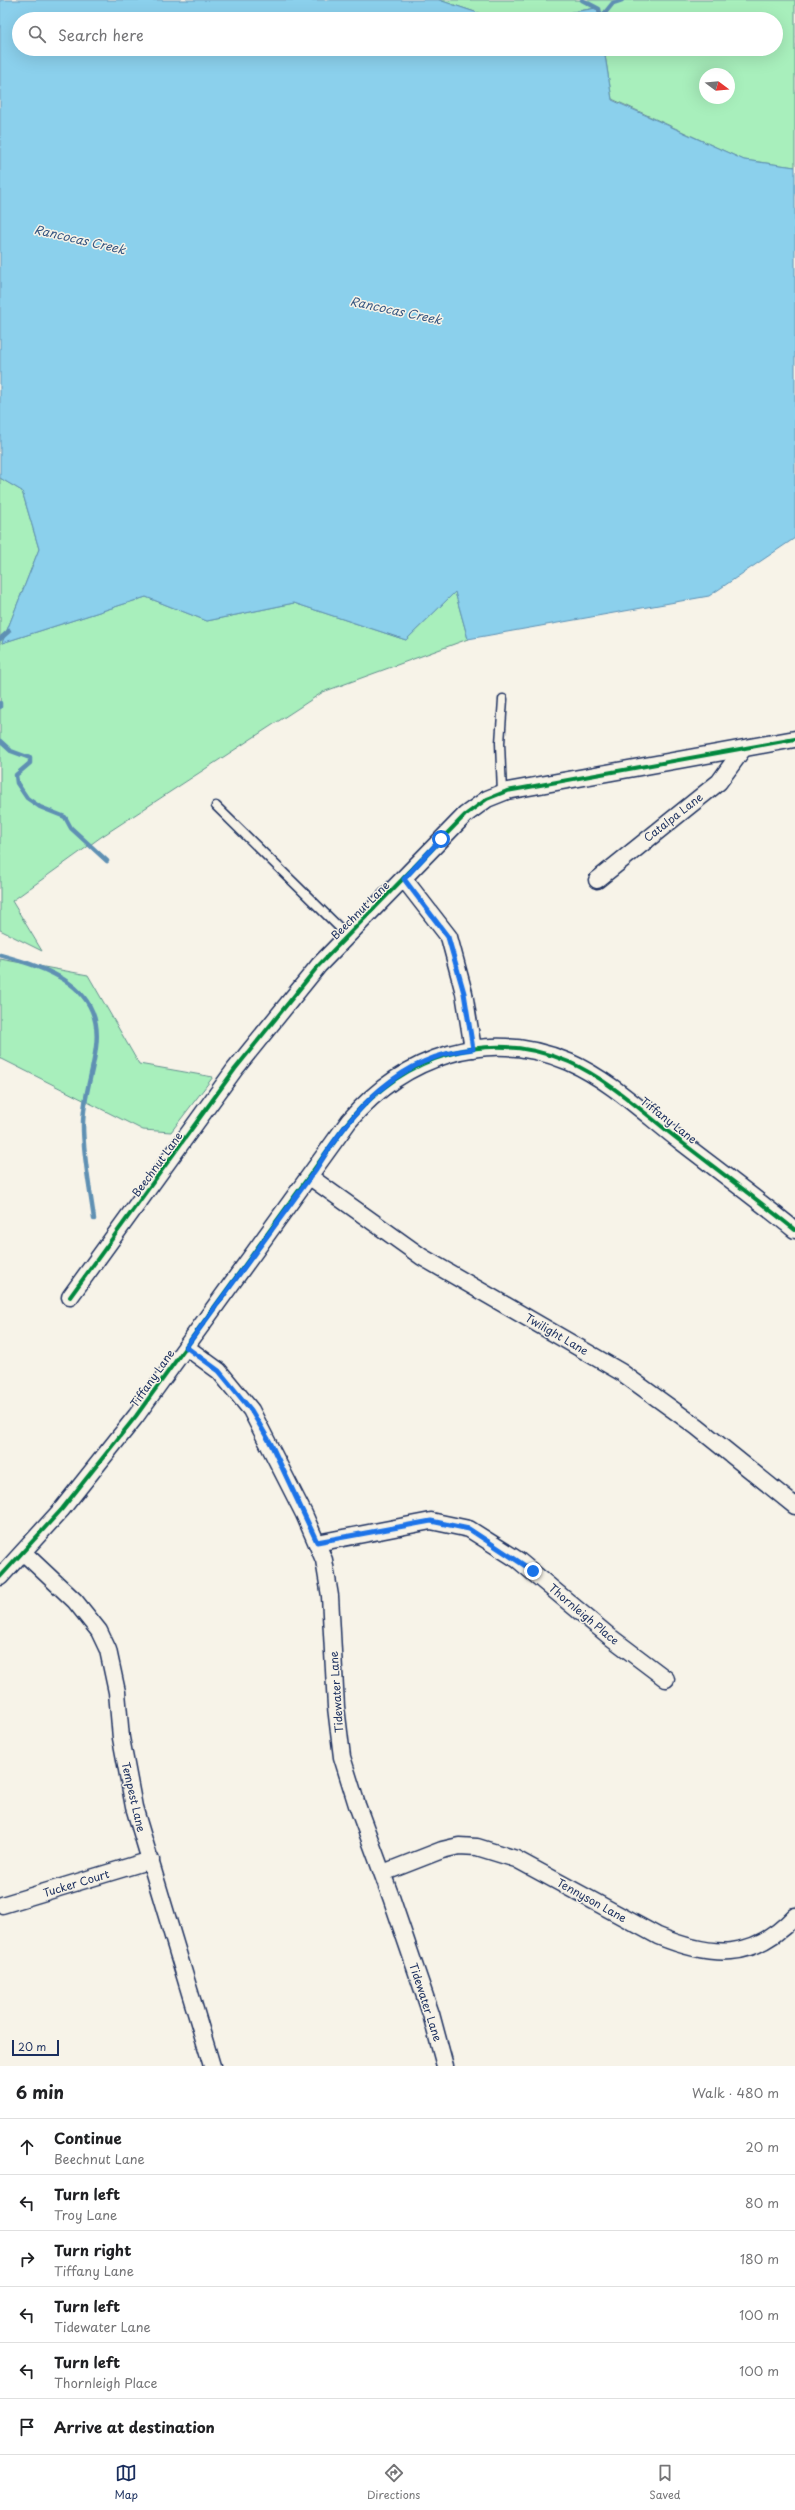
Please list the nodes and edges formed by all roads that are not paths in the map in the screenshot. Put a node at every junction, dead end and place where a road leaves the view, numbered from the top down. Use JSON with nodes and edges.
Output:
{"nodes":[{"id":1,"x":503,"y":699,"type":"dead end"},
{"id":2,"x":795,"y":739,"type":"edge"},
{"id":3,"x":743,"y":749,"type":"junction"},
{"id":4,"x":502,"y":793,"type":"junction"},
{"id":5,"x":216,"y":806,"type":"dead end"},
{"id":6,"x":404,"y":879,"type":"junction"},
{"id":7,"x":598,"y":880,"type":"dead end"},
{"id":8,"x":347,"y":935,"type":"junction"},
{"id":9,"x":473,"y":1049,"type":"junction"},
{"id":10,"x":310,"y":1177,"type":"junction"},
{"id":11,"x":795,"y":1230,"type":"edge"},
{"id":12,"x":70,"y":1297,"type":"dead end"},
{"id":13,"x":186,"y":1347,"type":"junction"},
{"id":14,"x":795,"y":1506,"type":"edge"},
{"id":15,"x":317,"y":1542,"type":"junction"},
{"id":16,"x":24,"y":1553,"type":"junction"},
{"id":17,"x":0,"y":1577,"type":"edge"},
{"id":18,"x":666,"y":1680,"type":"dead end"},
{"id":19,"x":151,"y":1860,"type":"junction"},
{"id":20,"x":382,"y":1873,"type":"junction"},
{"id":21,"x":2,"y":1905,"type":"dead end"},
{"id":22,"x":795,"y":1916,"type":"edge"},
{"id":23,"x":212,"y":2066,"type":"edge"},
{"id":24,"x":445,"y":2066,"type":"edge"}],
"edges":[{"from":1,"to":4,"type":"lane"},
{"from":2,"to":3,"type":"street","name":"Beechnut Lane"},
{"from":3,"to":4,"type":"street","name":"Beechnut Lane"},
{"from":3,"to":7,"type":"street","name":"Catalpa Lane"},
{"from":4,"to":6,"type":"street","name":"Beechnut Lane"},
{"from":5,"to":8,"type":"lane"},
{"from":6,"to":8,"type":"street","name":"Beechnut Lane"},
{"from":6,"to":9,"type":"street"},
{"from":8,"to":12,"type":"street","name":"Beechnut Lane"},
{"from":9,"to":10,"type":"street","name":"Tiffany Lane"},
{"from":9,"to":11,"type":"street","name":"Tiffany Lane"},
{"from":10,"to":13,"type":"street","name":"Tiffany Lane"},
{"from":10,"to":14,"type":"street","name":"Twilight Lane"},
{"from":13,"to":15,"type":"street","name":"Tidewater Lane"},
{"from":13,"to":16,"type":"street","name":"Tiffany Lane"},
{"from":15,"to":18,"type":"street","name":"Thornleigh Place"},
{"from":15,"to":20,"type":"street","name":"Tidewater Lane"},
{"from":16,"to":17,"type":"street","name":"Tiffany Lane"},
{"from":16,"to":19,"type":"street","name":"Tempest Lane"},
{"from":19,"to":21,"type":"street","name":"Tucker Court"},
{"from":19,"to":23,"type":"street","name":"Tempest Lane"},
{"from":20,"to":22,"type":"street","name":"Tennyson Lane"},
{"from":20,"to":24,"type":"street","name":"Tidewater Lane"}]}
